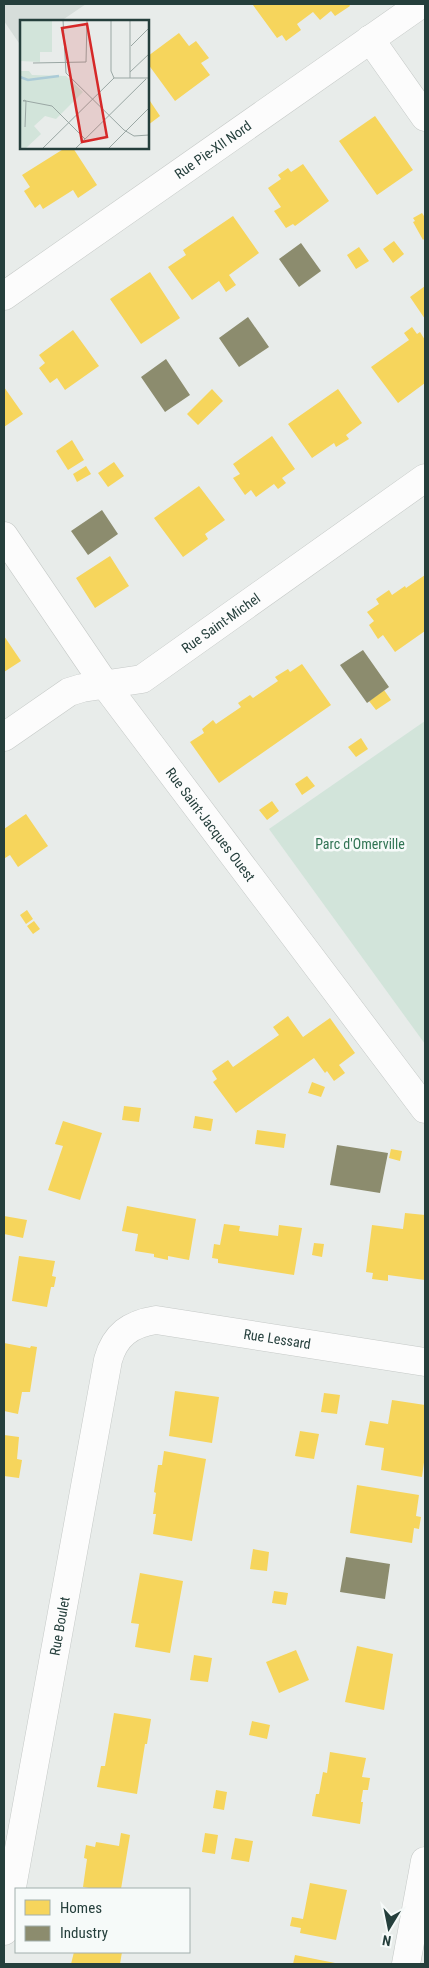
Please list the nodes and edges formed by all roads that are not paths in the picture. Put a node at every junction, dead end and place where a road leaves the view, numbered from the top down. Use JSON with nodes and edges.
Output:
{"nodes":[{"id":1,"x":421,"y":4,"type":"edge"},
{"id":2,"x":370,"y":39,"type":"junction"},
{"id":3,"x":425,"y":117,"type":"edge"},
{"id":4,"x":4,"y":296,"type":"edge"},
{"id":5,"x":425,"y":478,"type":"edge"},
{"id":6,"x":4,"y":536,"type":"edge"},
{"id":7,"x":106,"y":686,"type":"junction"},
{"id":8,"x":4,"y":737,"type":"edge"},
{"id":9,"x":425,"y":1109,"type":"edge"},
{"id":10,"x":130,"y":1327,"type":"joint"},
{"id":11,"x":425,"y":1362,"type":"edge"},
{"id":12,"x":425,"y":1861,"type":"edge"},
{"id":13,"x":4,"y":1931,"type":"edge"},
{"id":14,"x":406,"y":1964,"type":"edge"}],
"edges":[{"from":1,"to":2,"type":"street","name":"Rue Pie-XII Nord"},
{"from":2,"to":3,"type":"street"},
{"from":2,"to":4,"type":"street","name":"Rue Pie-XII Nord"},
{"from":5,"to":7,"type":"street","name":"Rue Saint-Michel"},
{"from":6,"to":7,"type":"street","name":"Rue Saint-Jacques Ouest"},
{"from":7,"to":8,"type":"street","name":"Rue Saint-Michel"},
{"from":7,"to":9,"type":"street","name":"Rue Saint-Jacques Ouest"},
{"from":10,"to":11,"type":"street","name":"Rue Lessard"},
{"from":10,"to":13,"type":"street","name":"Rue Boulet"},
{"from":12,"to":14,"type":"street"}]}
